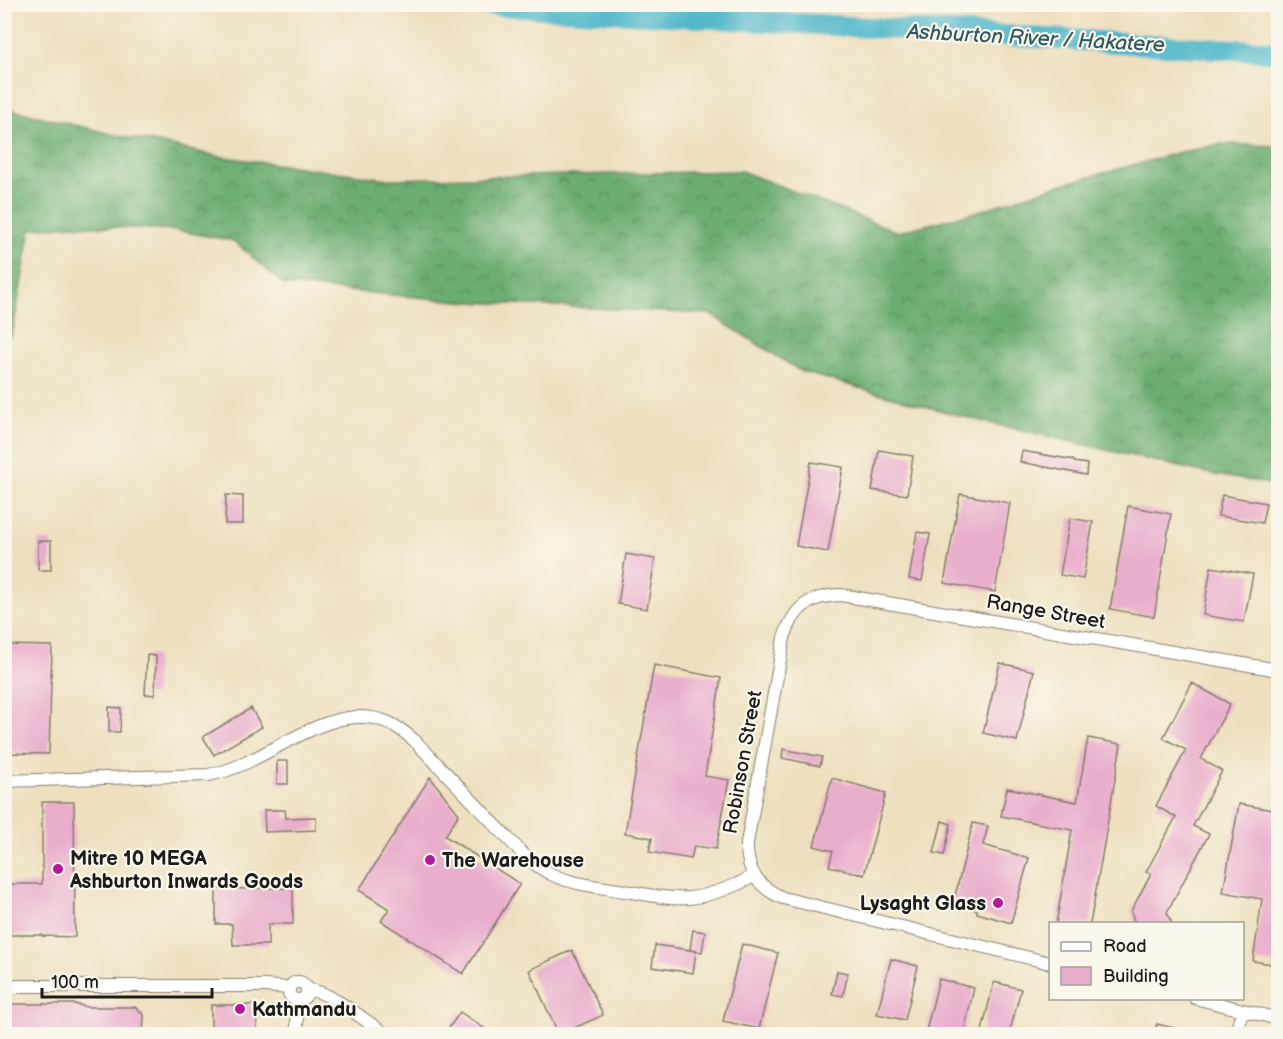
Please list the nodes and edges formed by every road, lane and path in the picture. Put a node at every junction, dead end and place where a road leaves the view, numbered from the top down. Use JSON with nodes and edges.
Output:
{"nodes":[{"id":1,"x":807,"y":602,"type":"joint"},
{"id":2,"x":1278,"y":670,"type":"edge"},
{"id":3,"x":4,"y":781,"type":"edge"},
{"id":4,"x":754,"y":876,"type":"junction"},
{"id":5,"x":1049,"y":963,"type":"edge"},
{"id":6,"x":4,"y":986,"type":"edge"},
{"id":7,"x":290,"y":988,"type":"junction"},
{"id":8,"x":307,"y":990,"type":"junction"},
{"id":9,"x":297,"y":1000,"type":"junction"},
{"id":10,"x":1199,"y":1000,"type":"edge"},
{"id":11,"x":1242,"y":1010,"type":"junction"},
{"id":12,"x":1278,"y":1019,"type":"edge"},
{"id":13,"x":297,"y":1035,"type":"edge"},
{"id":14,"x":385,"y":1035,"type":"edge"},
{"id":15,"x":1236,"y":1035,"type":"edge"}],
"edges":[{"from":1,"to":2,"type":"street","name":"Range Street"},
{"from":1,"to":4,"type":"street","name":"Robinson Street"},
{"from":3,"to":4,"type":"street"},
{"from":4,"to":5,"type":"street"},
{"from":6,"to":7,"type":"street"},
{"from":7,"to":8,"type":"street"},
{"from":7,"to":9,"type":"street"},
{"from":8,"to":9,"type":"street"},
{"from":8,"to":14,"type":"street"},
{"from":9,"to":13,"type":"street"},
{"from":10,"to":11,"type":"street"},
{"from":11,"to":12,"type":"street"},
{"from":11,"to":15,"type":"street"}]}
